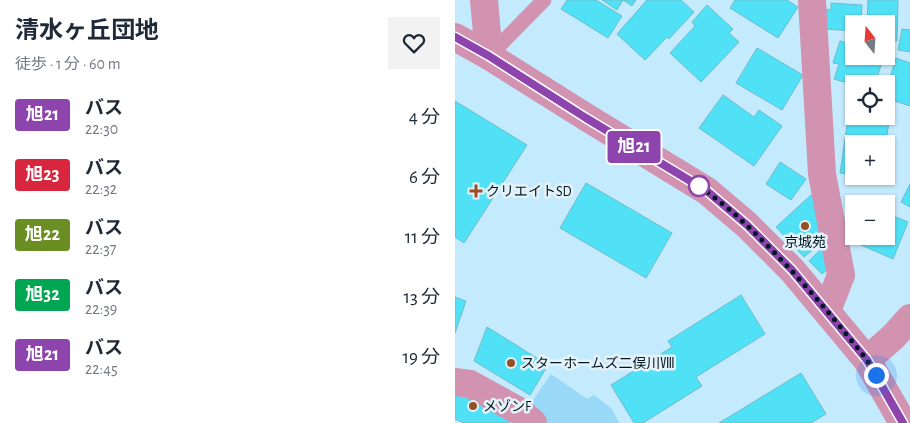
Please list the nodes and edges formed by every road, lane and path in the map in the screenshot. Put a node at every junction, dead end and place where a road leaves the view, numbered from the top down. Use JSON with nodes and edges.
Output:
{"nodes":[{"id":1,"x":484,"y":0,"type":"edge"},
{"id":2,"x":544,"y":0,"type":"edge"},
{"id":3,"x":812,"y":0,"type":"edge"},
{"id":4,"x":455,"y":37,"type":"edge"},
{"id":5,"x":489,"y":56,"type":"junction"},
{"id":6,"x":827,"y":311,"type":"junction"},
{"id":7,"x":910,"y":318,"type":"edge"},
{"id":8,"x":867,"y":360,"type":"junction"},
{"id":9,"x":455,"y":382,"type":"edge"},
{"id":10,"x":533,"y":423,"type":"edge"},
{"id":11,"x":903,"y":423,"type":"edge"}],
"edges":[{"from":1,"to":5,"type":"street"},
{"from":2,"to":5,"type":"lane"},
{"from":3,"to":6,"type":"street"},
{"from":4,"to":5,"type":"street"},
{"from":5,"to":6,"type":"street"},
{"from":6,"to":8,"type":"street"},
{"from":7,"to":8,"type":"street"},
{"from":8,"to":11,"type":"street"},
{"from":9,"to":10,"type":"street"}]}
